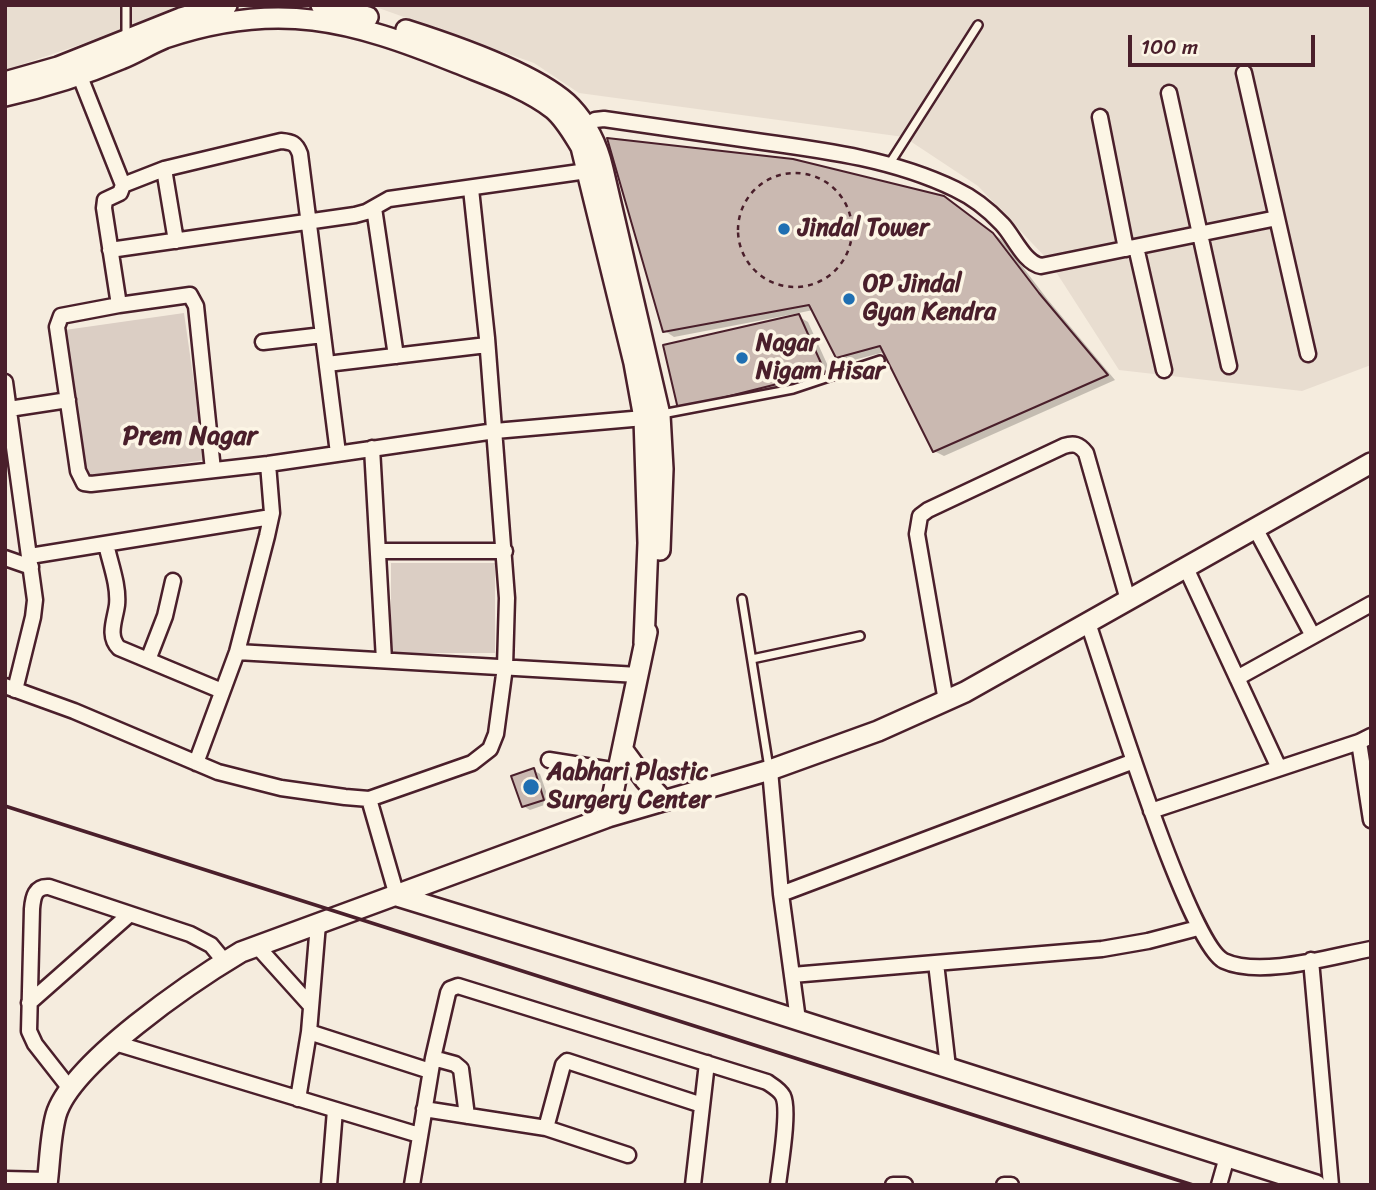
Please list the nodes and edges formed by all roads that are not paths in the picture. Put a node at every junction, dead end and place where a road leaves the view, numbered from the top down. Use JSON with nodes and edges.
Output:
{"nodes":[{"id":1,"x":125,"y":5,"type":"edge"},
{"id":2,"x":228,"y":5,"type":"edge"},
{"id":3,"x":321,"y":5,"type":"edge"},
{"id":4,"x":978,"y":25,"type":"dead end"},
{"id":5,"x":126,"y":40,"type":"junction"},
{"id":6,"x":76,"y":68,"type":"junction"},
{"id":7,"x":1244,"y":73,"type":"dead end"},
{"id":8,"x":5,"y":82,"type":"edge"},
{"id":9,"x":1169,"y":93,"type":"dead end"},
{"id":10,"x":5,"y":96,"type":"edge"},
{"id":11,"x":1100,"y":117,"type":"dead end"},
{"id":12,"x":580,"y":132,"type":"junction"},
{"id":13,"x":890,"y":163,"type":"junction"},
{"id":14,"x":164,"y":169,"type":"junction"},
{"id":15,"x":595,"y":170,"type":"junction"},
{"id":16,"x":123,"y":185,"type":"junction"},
{"id":17,"x":471,"y":189,"type":"junction"},
{"id":18,"x":374,"y":208,"type":"junction"},
{"id":19,"x":1277,"y":218,"type":"junction"},
{"id":20,"x":309,"y":223,"type":"junction"},
{"id":21,"x":1200,"y":233,"type":"junction"},
{"id":22,"x":176,"y":241,"type":"junction"},
{"id":23,"x":1131,"y":248,"type":"junction"},
{"id":24,"x":110,"y":250,"type":"junction"},
{"id":25,"x":119,"y":305,"type":"junction"},
{"id":26,"x":323,"y":335,"type":"junction"},
{"id":27,"x":262,"y":342,"type":"dead end"},
{"id":28,"x":487,"y":345,"type":"junction"},
{"id":29,"x":1308,"y":354,"type":"dead end"},
{"id":30,"x":396,"y":356,"type":"junction"},
{"id":31,"x":880,"y":360,"type":"dead end"},
{"id":32,"x":327,"y":364,"type":"junction"},
{"id":33,"x":1229,"y":366,"type":"dead end"},
{"id":34,"x":1164,"y":370,"type":"dead end"},
{"id":35,"x":5,"y":382,"type":"edge"},
{"id":36,"x":68,"y":400,"type":"junction"},
{"id":37,"x":9,"y":409,"type":"junction"},
{"id":38,"x":652,"y":416,"type":"junction"},
{"id":39,"x":495,"y":431,"type":"junction"},
{"id":40,"x":372,"y":448,"type":"junction"},
{"id":41,"x":338,"y":453,"type":"junction"},
{"id":42,"x":1371,"y":463,"type":"edge"},
{"id":43,"x":268,"y":464,"type":"junction"},
{"id":44,"x":213,"y":470,"type":"junction"},
{"id":45,"x":271,"y":517,"type":"junction"},
{"id":46,"x":1255,"y":528,"type":"junction"},
{"id":47,"x":106,"y":544,"type":"junction"},
{"id":48,"x":378,"y":551,"type":"junction"},
{"id":49,"x":505,"y":551,"type":"junction"},
{"id":50,"x":5,"y":558,"type":"edge"},
{"id":51,"x":30,"y":561,"type":"junction"},
{"id":52,"x":1186,"y":568,"type":"junction"},
{"id":53,"x":173,"y":581,"type":"dead end"},
{"id":54,"x":742,"y":599,"type":"dead end"},
{"id":55,"x":1128,"y":600,"type":"junction"},
{"id":56,"x":1371,"y":604,"type":"edge"},
{"id":57,"x":1088,"y":623,"type":"junction"},
{"id":58,"x":860,"y":636,"type":"dead end"},
{"id":59,"x":1313,"y":636,"type":"junction"},
{"id":60,"x":237,"y":652,"type":"junction"},
{"id":61,"x":752,"y":659,"type":"junction"},
{"id":62,"x":148,"y":660,"type":"junction"},
{"id":63,"x":384,"y":660,"type":"junction"},
{"id":64,"x":505,"y":667,"type":"junction"},
{"id":65,"x":638,"y":675,"type":"junction"},
{"id":66,"x":1237,"y":678,"type":"junction"},
{"id":67,"x":10,"y":688,"type":"edge"},
{"id":68,"x":222,"y":691,"type":"junction"},
{"id":69,"x":946,"y":701,"type":"junction"},
{"id":70,"x":1365,"y":739,"type":"edge"},
{"id":71,"x":623,"y":750,"type":"junction"},
{"id":72,"x":549,"y":760,"type":"dead end"},
{"id":73,"x":1134,"y":761,"type":"junction"},
{"id":74,"x":196,"y":763,"type":"junction"},
{"id":75,"x":1279,"y":768,"type":"junction"},
{"id":76,"x":769,"y":769,"type":"junction"},
{"id":77,"x":618,"y":771,"type":"junction"},
{"id":78,"x":1368,"y":788,"type":"edge"},
{"id":79,"x":369,"y":799,"type":"junction"},
{"id":80,"x":664,"y":801,"type":"junction"},
{"id":81,"x":1151,"y":811,"type":"junction"},
{"id":82,"x":608,"y":817,"type":"junction"},
{"id":83,"x":1371,"y":820,"type":"edge"},
{"id":84,"x":781,"y":894,"type":"junction"},
{"id":85,"x":397,"y":896,"type":"junction"},
{"id":86,"x":130,"y":914,"type":"junction"},
{"id":87,"x":318,"y":924,"type":"junction"},
{"id":88,"x":1198,"y":928,"type":"junction"},
{"id":89,"x":256,"y":945,"type":"junction"},
{"id":90,"x":1371,"y":948,"type":"edge"},
{"id":91,"x":1311,"y":960,"type":"junction"},
{"id":92,"x":225,"y":962,"type":"junction"},
{"id":93,"x":936,"y":963,"type":"junction"},
{"id":94,"x":792,"y":975,"type":"junction"},
{"id":95,"x":29,"y":1003,"type":"junction"},
{"id":96,"x":311,"y":1006,"type":"junction"},
{"id":97,"x":797,"y":1020,"type":"junction"},
{"id":98,"x":309,"y":1032,"type":"junction"},
{"id":99,"x":114,"y":1043,"type":"junction"},
{"id":100,"x":707,"y":1063,"type":"junction"},
{"id":101,"x":431,"y":1065,"type":"junction"},
{"id":102,"x":948,"y":1068,"type":"junction"},
{"id":103,"x":71,"y":1090,"type":"junction"},
{"id":104,"x":298,"y":1099,"type":"junction"},
{"id":105,"x":702,"y":1105,"type":"junction"},
{"id":106,"x":424,"y":1109,"type":"junction"},
{"id":107,"x":335,"y":1110,"type":"junction"},
{"id":108,"x":467,"y":1115,"type":"junction"},
{"id":109,"x":545,"y":1128,"type":"junction"},
{"id":110,"x":419,"y":1135,"type":"junction"},
{"id":111,"x":628,"y":1155,"type":"dead end"},
{"id":112,"x":1227,"y":1157,"type":"junction"},
{"id":113,"x":5,"y":1179,"type":"edge"},
{"id":114,"x":48,"y":1182,"type":"edge"},
{"id":115,"x":329,"y":1185,"type":"edge"},
{"id":116,"x":412,"y":1185,"type":"edge"},
{"id":117,"x":693,"y":1185,"type":"edge"},
{"id":118,"x":778,"y":1185,"type":"edge"},
{"id":119,"x":893,"y":1185,"type":"edge"},
{"id":120,"x":905,"y":1185,"type":"edge"},
{"id":121,"x":1004,"y":1185,"type":"edge"},
{"id":122,"x":1011,"y":1185,"type":"edge"},
{"id":123,"x":1220,"y":1185,"type":"edge"},
{"id":124,"x":1316,"y":1185,"type":"edge"},
{"id":125,"x":1331,"y":1185,"type":"edge"}],
"edges":[{"from":1,"to":5,"type":"lane"},
{"from":2,"to":5,"type":"street"},
{"from":3,"to":12,"type":"street"},
{"from":4,"to":13,"type":"lane"},
{"from":5,"to":6,"type":"street"},
{"from":6,"to":8,"type":"street"},
{"from":6,"to":10,"type":"street"},
{"from":6,"to":12,"type":"street"},
{"from":6,"to":16,"type":"street"},
{"from":7,"to":19,"type":"street"},
{"from":9,"to":21,"type":"street"},
{"from":11,"to":23,"type":"street"},
{"from":12,"to":13,"type":"street"},
{"from":12,"to":15,"type":"street"},
{"from":13,"to":23,"type":"street"},
{"from":14,"to":16,"type":"street"},
{"from":14,"to":20,"type":"street"},
{"from":14,"to":22,"type":"street"},
{"from":15,"to":17,"type":"street"},
{"from":15,"to":38,"type":"street"},
{"from":16,"to":24,"type":"street"},
{"from":17,"to":18,"type":"street"},
{"from":17,"to":28,"type":"street"},
{"from":18,"to":20,"type":"street"},
{"from":18,"to":30,"type":"street"},
{"from":19,"to":21,"type":"street"},
{"from":19,"to":29,"type":"street"},
{"from":20,"to":22,"type":"street"},
{"from":20,"to":26,"type":"street"},
{"from":21,"to":23,"type":"street"},
{"from":21,"to":33,"type":"street"},
{"from":22,"to":24,"type":"street"},
{"from":23,"to":34,"type":"street"},
{"from":24,"to":25,"type":"street"},
{"from":25,"to":36,"type":"street"},
{"from":25,"to":44,"type":"street"},
{"from":26,"to":27,"type":"street"},
{"from":26,"to":32,"type":"street"},
{"from":28,"to":30,"type":"street"},
{"from":28,"to":39,"type":"street"},
{"from":30,"to":32,"type":"street"},
{"from":31,"to":38,"type":"lane"},
{"from":32,"to":41,"type":"street"},
{"from":35,"to":37,"type":"street"},
{"from":36,"to":37,"type":"street"},
{"from":36,"to":44,"type":"street"},
{"from":37,"to":51,"type":"street"},
{"from":38,"to":39,"type":"street"},
{"from":38,"to":65,"type":"street"},
{"from":39,"to":40,"type":"street"},
{"from":39,"to":49,"type":"street"},
{"from":40,"to":41,"type":"street"},
{"from":40,"to":48,"type":"street"},
{"from":41,"to":43,"type":"street"},
{"from":42,"to":46,"type":"street"},
{"from":43,"to":44,"type":"street"},
{"from":43,"to":45,"type":"street"},
{"from":45,"to":47,"type":"street"},
{"from":45,"to":60,"type":"street"},
{"from":46,"to":52,"type":"street"},
{"from":46,"to":59,"type":"street"},
{"from":47,"to":51,"type":"street"},
{"from":47,"to":62,"type":"street"},
{"from":48,"to":49,"type":"street"},
{"from":48,"to":63,"type":"street"},
{"from":49,"to":64,"type":"street"},
{"from":50,"to":51,"type":"street"},
{"from":51,"to":67,"type":"street"},
{"from":52,"to":55,"type":"street"},
{"from":52,"to":66,"type":"street"},
{"from":53,"to":62,"type":"street"},
{"from":54,"to":61,"type":"lane"},
{"from":55,"to":57,"type":"street"},
{"from":55,"to":69,"type":"street"},
{"from":56,"to":59,"type":"street"},
{"from":57,"to":69,"type":"street"},
{"from":57,"to":73,"type":"street"},
{"from":58,"to":61,"type":"lane"},
{"from":59,"to":66,"type":"street"},
{"from":60,"to":63,"type":"street"},
{"from":60,"to":68,"type":"street"},
{"from":61,"to":76,"type":"lane"},
{"from":62,"to":68,"type":"street"},
{"from":63,"to":64,"type":"street"},
{"from":64,"to":65,"type":"street"},
{"from":64,"to":79,"type":"street"},
{"from":65,"to":71,"type":"street"},
{"from":66,"to":75,"type":"street"},
{"from":67,"to":74,"type":"street"},
{"from":68,"to":74,"type":"street"},
{"from":69,"to":76,"type":"street"},
{"from":70,"to":75,"type":"street"},
{"from":70,"to":78,"type":"street"},
{"from":71,"to":77,"type":"street"},
{"from":71,"to":80,"type":"street"},
{"from":72,"to":77,"type":"street"},
{"from":73,"to":81,"type":"street"},
{"from":73,"to":84,"type":"street"},
{"from":74,"to":79,"type":"street"},
{"from":75,"to":81,"type":"street"},
{"from":76,"to":80,"type":"street"},
{"from":76,"to":84,"type":"street"},
{"from":77,"to":82,"type":"street"},
{"from":78,"to":83,"type":"street"},
{"from":79,"to":85,"type":"street"},
{"from":80,"to":82,"type":"street"},
{"from":81,"to":88,"type":"street"},
{"from":82,"to":85,"type":"street"},
{"from":84,"to":94,"type":"street"},
{"from":85,"to":87,"type":"street"},
{"from":85,"to":97,"type":"street"},
{"from":86,"to":92,"type":"street"},
{"from":86,"to":95,"type":"street"},
{"from":86,"to":95,"type":"street"},
{"from":87,"to":89,"type":"street"},
{"from":87,"to":96,"type":"street"},
{"from":88,"to":91,"type":"street"},
{"from":88,"to":93,"type":"street"},
{"from":89,"to":92,"type":"street"},
{"from":89,"to":96,"type":"street"},
{"from":90,"to":91,"type":"street"},
{"from":91,"to":125,"type":"street"},
{"from":92,"to":99,"type":"street"},
{"from":93,"to":94,"type":"street"},
{"from":93,"to":102,"type":"street"},
{"from":94,"to":97,"type":"street"},
{"from":95,"to":103,"type":"street"},
{"from":96,"to":98,"type":"street"},
{"from":97,"to":102,"type":"street"},
{"from":98,"to":101,"type":"street"},
{"from":98,"to":104,"type":"street"},
{"from":99,"to":103,"type":"street"},
{"from":99,"to":104,"type":"street"},
{"from":100,"to":101,"type":"street"},
{"from":100,"to":105,"type":"street"},
{"from":100,"to":118,"type":"street"},
{"from":101,"to":106,"type":"street"},
{"from":101,"to":108,"type":"street"},
{"from":102,"to":112,"type":"street"},
{"from":103,"to":114,"type":"street"},
{"from":104,"to":107,"type":"street"},
{"from":105,"to":109,"type":"street"},
{"from":105,"to":117,"type":"street"},
{"from":106,"to":108,"type":"street"},
{"from":106,"to":110,"type":"street"},
{"from":107,"to":110,"type":"street"},
{"from":107,"to":115,"type":"street"},
{"from":108,"to":109,"type":"street"},
{"from":109,"to":111,"type":"street"},
{"from":110,"to":116,"type":"street"},
{"from":112,"to":123,"type":"street"},
{"from":112,"to":124,"type":"street"},
{"from":113,"to":114,"type":"street"},
{"from":119,"to":120,"type":"street"},
{"from":121,"to":122,"type":"street"}]}
